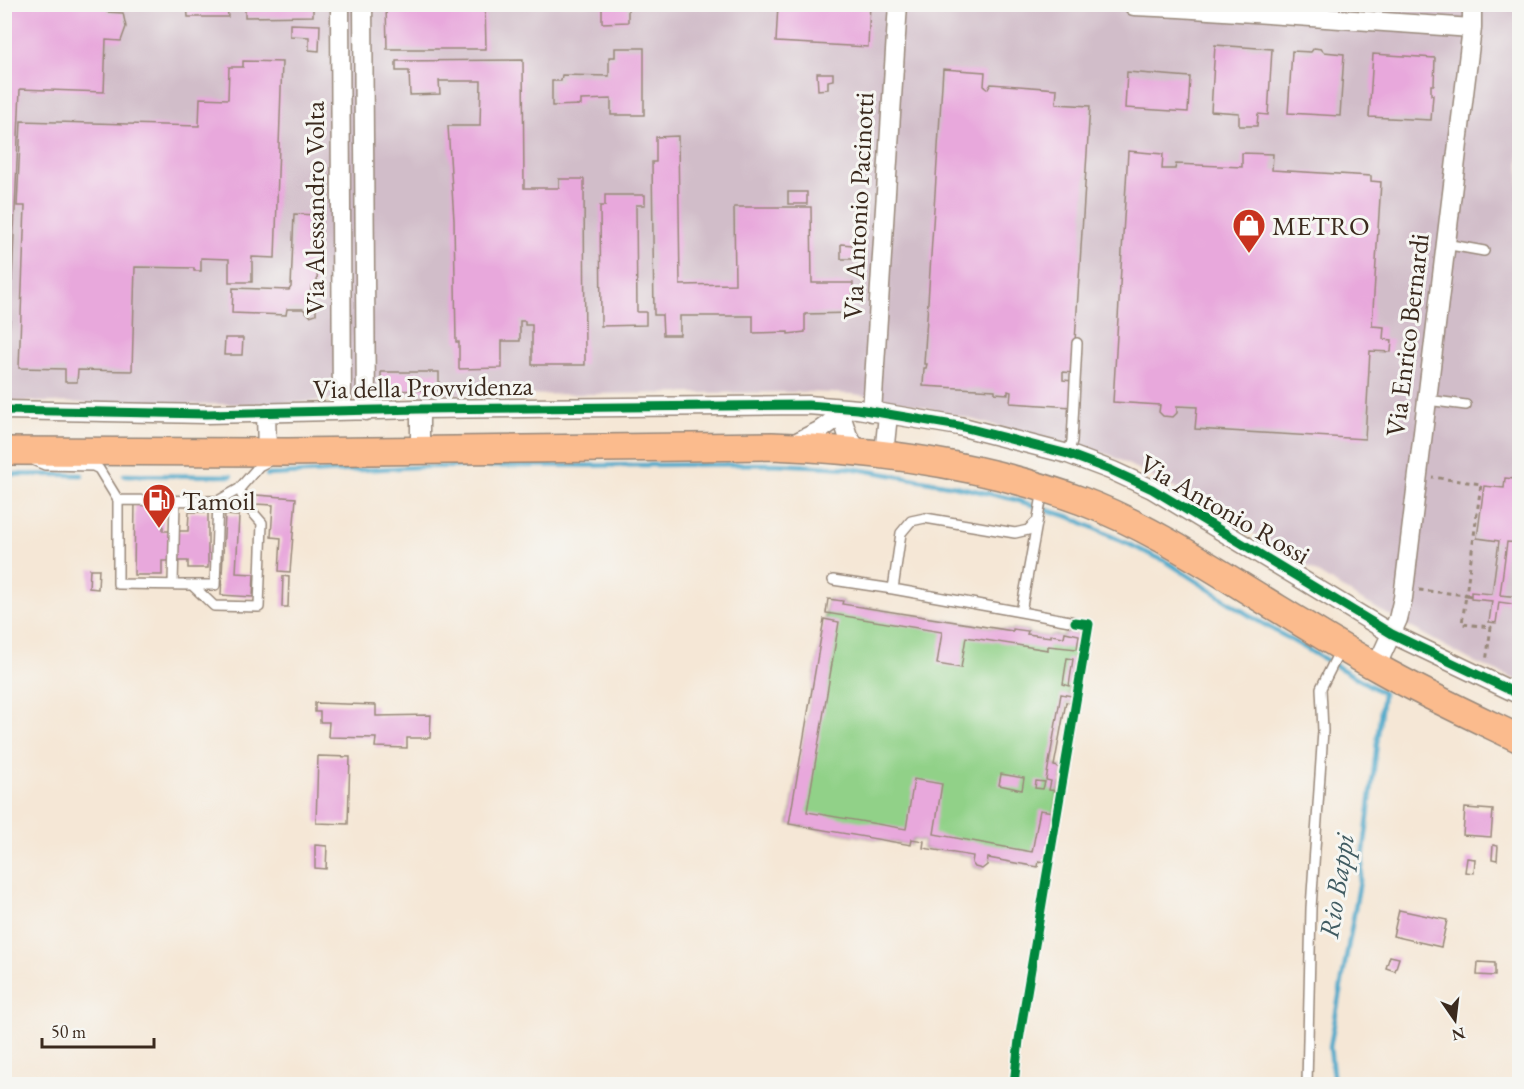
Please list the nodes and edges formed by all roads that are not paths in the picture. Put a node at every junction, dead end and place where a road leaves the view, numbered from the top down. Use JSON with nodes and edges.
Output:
{"nodes":[{"id":1,"x":340,"y":4,"type":"edge"},
{"id":2,"x":363,"y":4,"type":"edge"},
{"id":3,"x":898,"y":4,"type":"edge"},
{"id":4,"x":1133,"y":4,"type":"edge"},
{"id":5,"x":1472,"y":4,"type":"edge"},
{"id":6,"x":1179,"y":6,"type":"edge"},
{"id":7,"x":1472,"y":28,"type":"junction"},
{"id":8,"x":340,"y":54,"type":"junction"},
{"id":9,"x":363,"y":54,"type":"junction"},
{"id":10,"x":341,"y":100,"type":"junction"},
{"id":11,"x":363,"y":100,"type":"junction"},
{"id":12,"x":1445,"y":244,"type":"junction"},
{"id":13,"x":1484,"y":251,"type":"dead end"},
{"id":14,"x":1077,"y":343,"type":"dead end"},
{"id":15,"x":1427,"y":400,"type":"junction"},
{"id":16,"x":1466,"y":405,"type":"dead end"},
{"id":17,"x":420,"y":409,"type":"junction"},
{"id":18,"x":4,"y":410,"type":"edge"},
{"id":19,"x":342,"y":411,"type":"junction"},
{"id":20,"x":366,"y":411,"type":"junction"},
{"id":21,"x":266,"y":412,"type":"junction"},
{"id":22,"x":841,"y":412,"type":"junction"},
{"id":23,"x":880,"y":413,"type":"junction"},
{"id":24,"x":787,"y":446,"type":"junction"},
{"id":25,"x":420,"y":450,"type":"junction"},
{"id":26,"x":7,"y":451,"type":"edge"},
{"id":27,"x":277,"y":452,"type":"junction"},
{"id":28,"x":872,"y":452,"type":"junction"},
{"id":29,"x":1068,"y":454,"type":"junction"},
{"id":30,"x":239,"y":489,"type":"junction"},
{"id":31,"x":1041,"y":496,"type":"junction"},
{"id":32,"x":118,"y":500,"type":"junction"},
{"id":33,"x":175,"y":501,"type":"junction"},
{"id":34,"x":218,"y":501,"type":"junction"},
{"id":35,"x":1036,"y":520,"type":"junction"},
{"id":36,"x":833,"y":580,"type":"dead end"},
{"id":37,"x":173,"y":584,"type":"junction"},
{"id":38,"x":192,"y":585,"type":"junction"},
{"id":39,"x":893,"y":589,"type":"junction"},
{"id":40,"x":1021,"y":612,"type":"junction"},
{"id":41,"x":1075,"y":622,"type":"dead end"},
{"id":42,"x":1392,"y":634,"type":"junction"},
{"id":43,"x":1339,"y":652,"type":"junction"},
{"id":44,"x":1376,"y":668,"type":"junction"},
{"id":45,"x":1520,"y":695,"type":"edge"},
{"id":46,"x":1520,"y":739,"type":"edge"},
{"id":47,"x":1307,"y":1084,"type":"edge"}],
"edges":[{"from":1,"to":8,"type":"street","name":"Via Alessandro Volta"},
{"from":2,"to":9,"type":"street","name":"Via Alessandro Volta"},
{"from":3,"to":23,"type":"street","name":"Via Antonio Pacinotti"},
{"from":4,"to":6,"type":"street"},
{"from":5,"to":7,"type":"street","name":"Via Enrico Bernardi"},
{"from":6,"to":7,"type":"street"},
{"from":7,"to":12,"type":"street","name":"Via Enrico Bernardi"},
{"from":8,"to":9,"type":"lane"},
{"from":8,"to":10,"type":"street","name":"Via Alessandro Volta"},
{"from":9,"to":11,"type":"street","name":"Via Alessandro Volta"},
{"from":10,"to":11,"type":"lane"},
{"from":10,"to":19,"type":"street","name":"Via Alessandro Volta"},
{"from":11,"to":20,"type":"street","name":"Via Alessandro Volta"},
{"from":12,"to":13,"type":"lane"},
{"from":12,"to":15,"type":"street","name":"Via Enrico Bernardi"},
{"from":14,"to":29,"type":"lane"},
{"from":15,"to":16,"type":"lane"},
{"from":15,"to":42,"type":"street","name":"Via Enrico Bernardi"},
{"from":17,"to":20,"type":"street","name":"Via della Provvidenza"},
{"from":17,"to":22,"type":"street","name":"Via della Provvidenza"},
{"from":17,"to":25,"type":"street"},
{"from":18,"to":21,"type":"street","name":"Via della Provvidenza"},
{"from":19,"to":20,"type":"street","name":"Via della Provvidenza"},
{"from":19,"to":21,"type":"street","name":"Via della Provvidenza"},
{"from":21,"to":27,"type":"street"},
{"from":22,"to":23,"type":"street"},
{"from":22,"to":24,"type":"street"},
{"from":22,"to":28,"type":"street"},
{"from":23,"to":28,"type":"street","name":"Via Antonio Pacinotti"},
{"from":23,"to":29,"type":"street","name":"Via Antonio Rossi"},
{"from":24,"to":25,"type":"main road"},
{"from":24,"to":28,"type":"main road"},
{"from":25,"to":27,"type":"main road"},
{"from":26,"to":27,"type":"main road"},
{"from":26,"to":32,"type":"lane"},
{"from":27,"to":30,"type":"lane"},
{"from":28,"to":31,"type":"main road"},
{"from":29,"to":42,"type":"street","name":"Via Antonio Rossi"},
{"from":30,"to":34,"type":"lane"},
{"from":30,"to":38,"type":"lane"},
{"from":31,"to":35,"type":"lane"},
{"from":31,"to":43,"type":"main road"},
{"from":32,"to":33,"type":"lane"},
{"from":32,"to":37,"type":"lane"},
{"from":33,"to":34,"type":"lane"},
{"from":33,"to":37,"type":"lane"},
{"from":34,"to":38,"type":"lane"},
{"from":35,"to":39,"type":"lane"},
{"from":35,"to":40,"type":"lane"},
{"from":36,"to":39,"type":"lane"},
{"from":37,"to":38,"type":"lane"},
{"from":39,"to":40,"type":"lane"},
{"from":40,"to":41,"type":"lane"},
{"from":42,"to":44,"type":"street","name":"Via Enrico Bernardi"},
{"from":42,"to":45,"type":"street","name":"Via Antonio Rossi"},
{"from":43,"to":44,"type":"main road"},
{"from":43,"to":47,"type":"lane"},
{"from":44,"to":46,"type":"main road"}]}
